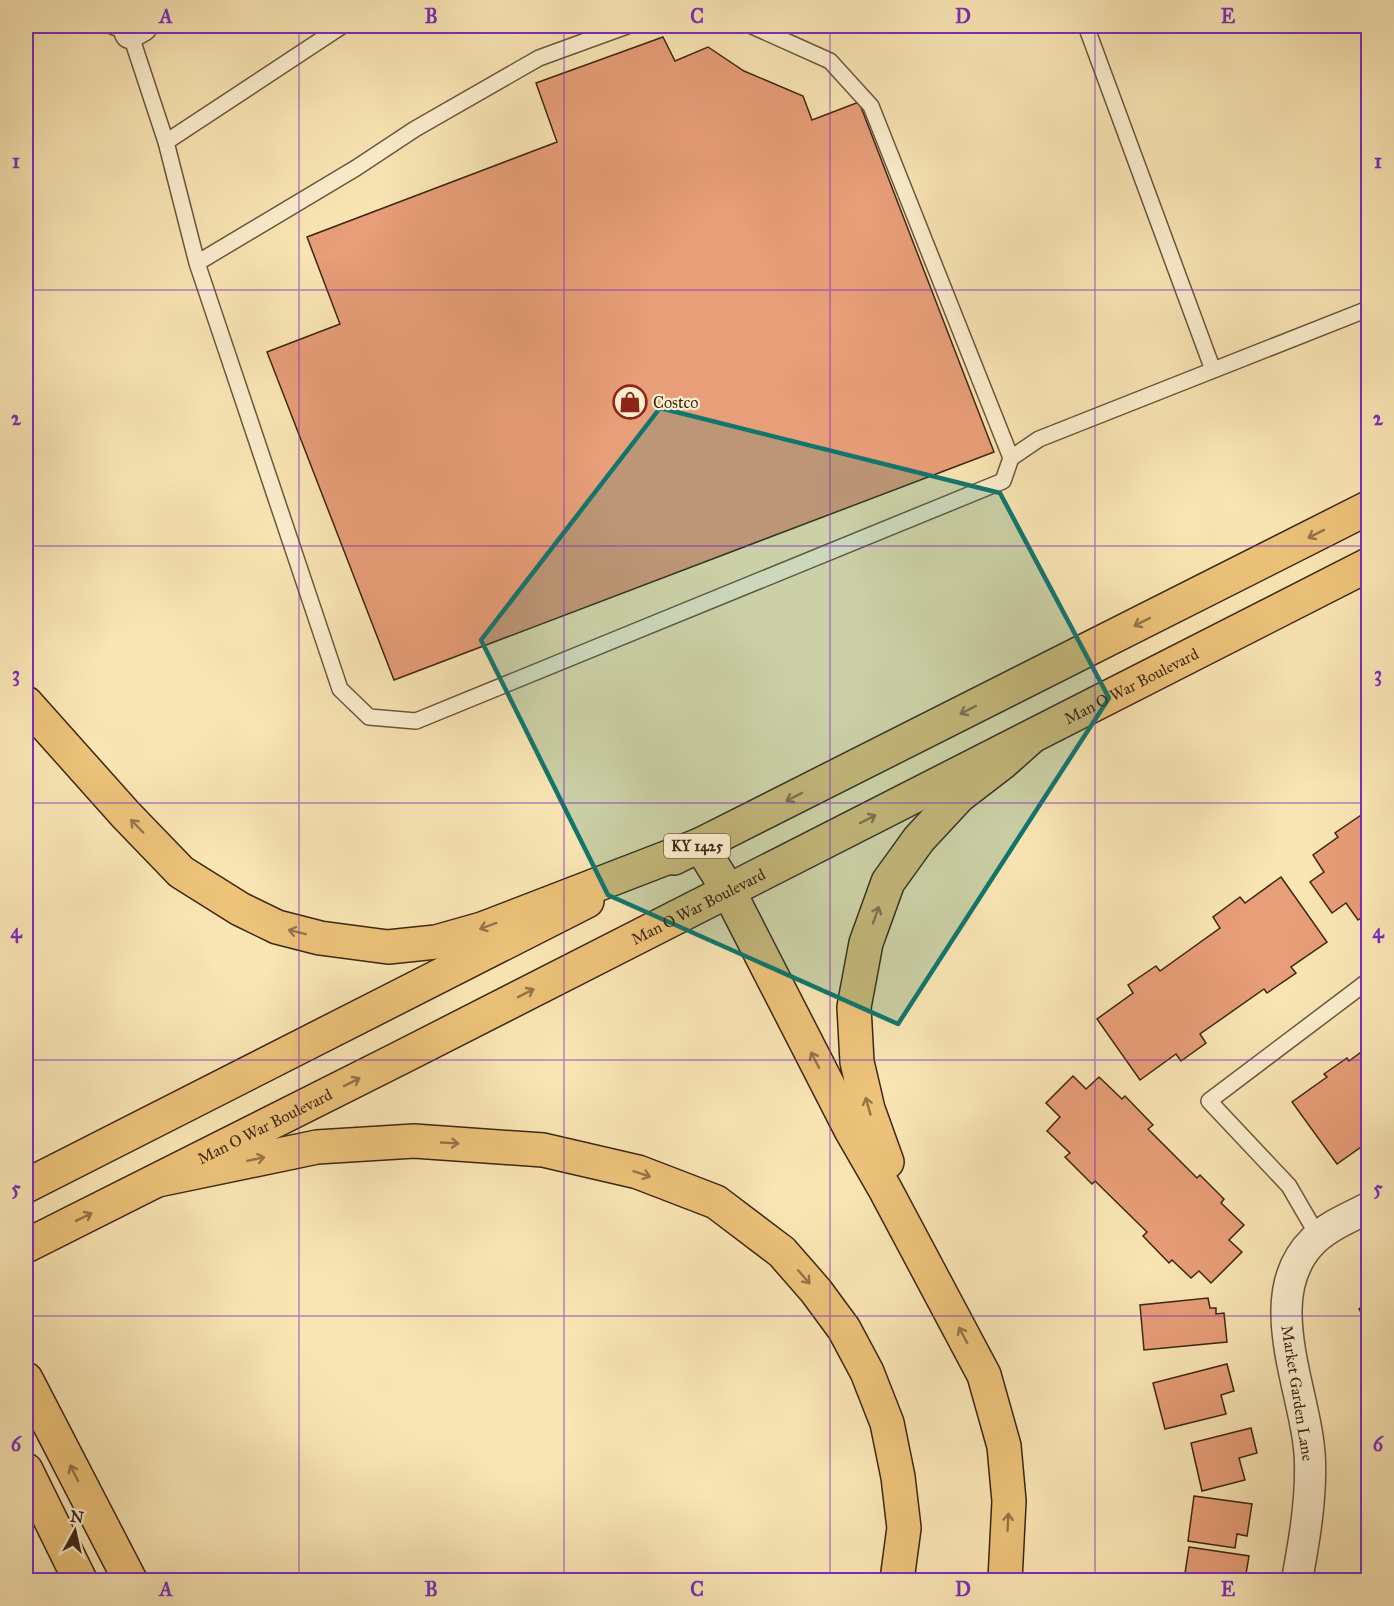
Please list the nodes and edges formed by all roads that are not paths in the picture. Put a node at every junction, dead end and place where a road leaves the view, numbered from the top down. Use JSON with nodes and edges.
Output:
{"nodes":[{"id":1,"x":342,"y":26,"type":"edge"},
{"id":2,"x":627,"y":26,"type":"edge"},
{"id":3,"x":752,"y":26,"type":"edge"},
{"id":4,"x":1086,"y":26,"type":"edge"},
{"id":5,"x":128,"y":28,"type":"edge"},
{"id":6,"x":166,"y":142,"type":"junction"},
{"id":7,"x":197,"y":263,"type":"junction"},
{"id":8,"x":1368,"y":309,"type":"edge"},
{"id":9,"x":1213,"y":370,"type":"junction"},
{"id":10,"x":1011,"y":458,"type":"junction"},
{"id":11,"x":1368,"y":508,"type":"edge"},
{"id":12,"x":1368,"y":565,"type":"edge"},
{"id":13,"x":26,"y":703,"type":"edge"},
{"id":14,"x":1030,"y":738,"type":"junction"},
{"id":15,"x":700,"y":845,"type":"junction"},
{"id":16,"x":728,"y":890,"type":"junction"},
{"id":17,"x":1368,"y":981,"type":"edge"},
{"id":18,"x":158,"y":1180,"type":"junction"},
{"id":19,"x":26,"y":1186,"type":"edge"},
{"id":20,"x":1368,"y":1208,"type":"edge"},
{"id":21,"x":1318,"y":1236,"type":"junction"},
{"id":22,"x":29,"y":1244,"type":"edge"},
{"id":23,"x":923,"y":1260,"type":"junction"},
{"id":24,"x":26,"y":1379,"type":"edge"},
{"id":25,"x":26,"y":1470,"type":"edge"},
{"id":26,"x":80,"y":1581,"type":"edge"},
{"id":27,"x":130,"y":1581,"type":"edge"},
{"id":28,"x":897,"y":1581,"type":"edge"},
{"id":29,"x":1005,"y":1581,"type":"edge"},
{"id":30,"x":1297,"y":1581,"type":"edge"}],
"edges":[{"from":1,"to":6,"type":"lane"},
{"from":2,"to":7,"type":"lane"},
{"from":3,"to":10,"type":"lane"},
{"from":4,"to":9,"type":"lane"},
{"from":5,"to":6,"type":"lane"},
{"from":6,"to":7,"type":"lane"},
{"from":7,"to":10,"type":"lane"},
{"from":8,"to":9,"type":"lane"},
{"from":9,"to":10,"type":"lane"},
{"from":11,"to":15,"type":"main road","number":"KY 1425","one_way":true},
{"from":12,"to":14,"type":"main road","name":"Man O War Boulevard"},
{"from":15,"to":13,"type":"main road","one_way":true},
{"from":16,"to":14,"type":"main road","name":"Man O War Boulevard","one_way":true},
{"from":23,"to":14,"type":"main road","one_way":true},
{"from":15,"to":16,"type":"main road"},
{"from":15,"to":19,"type":"main road","number":"KY 1425"},
{"from":18,"to":16,"type":"main road","name":"Man O War Boulevard","one_way":true},
{"from":23,"to":16,"type":"main road","one_way":true},
{"from":17,"to":21,"type":"lane"},
{"from":22,"to":18,"type":"main road","name":"Man O War Boulevard","one_way":true},
{"from":18,"to":28,"type":"main road","one_way":true},
{"from":20,"to":21,"type":"street","name":"Market Garden Lane"},
{"from":21,"to":30,"type":"street","name":"Market Garden Lane"},
{"from":29,"to":23,"type":"main road","one_way":true},
{"from":27,"to":24,"type":"main road","one_way":true},
{"from":25,"to":26,"type":"main road"}]}
